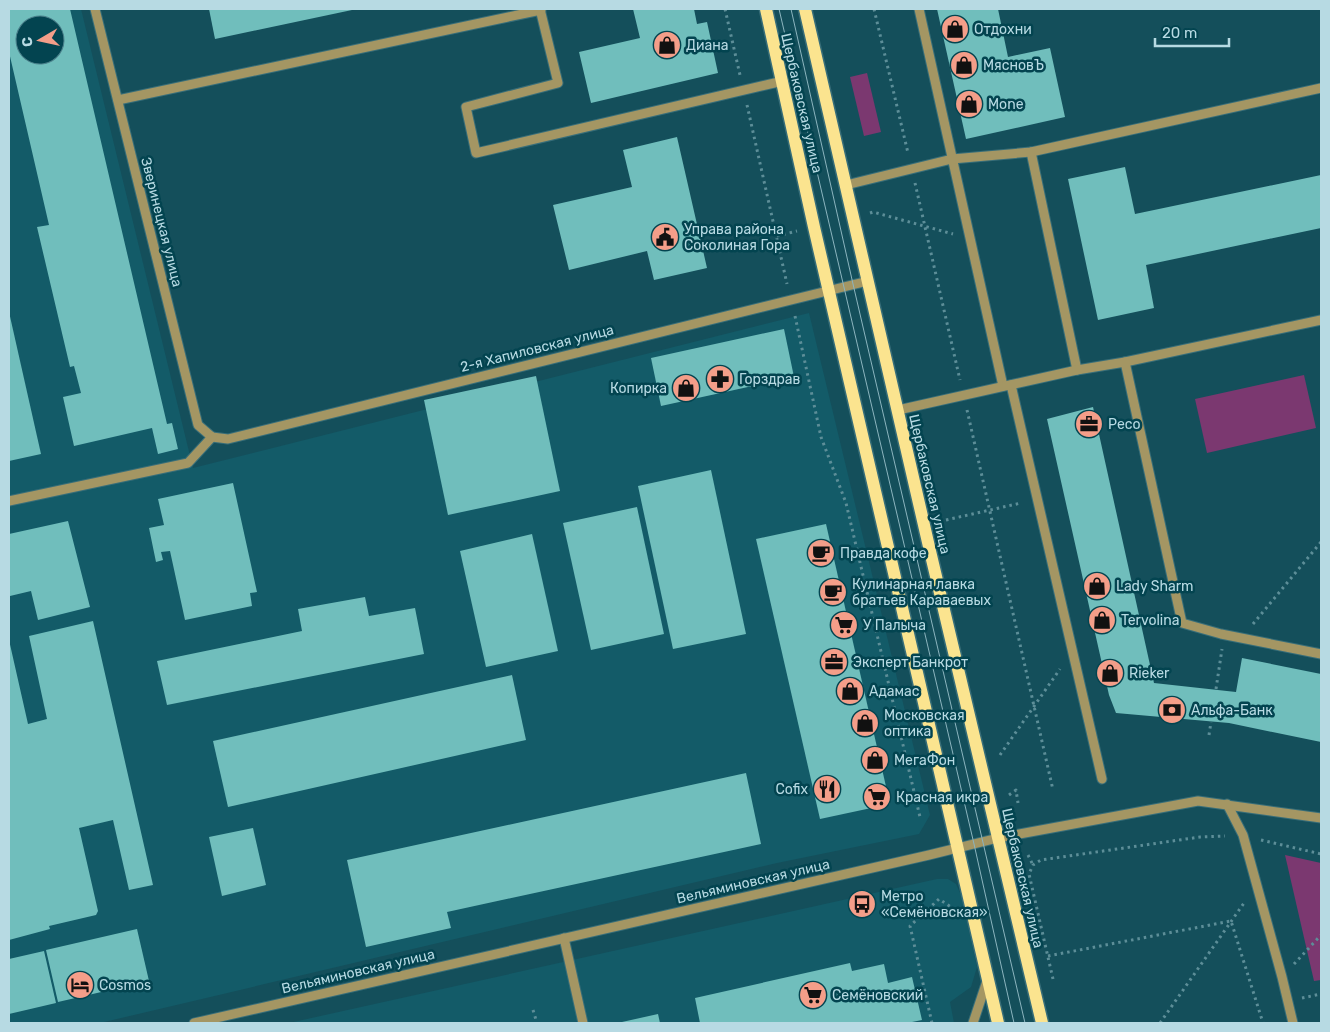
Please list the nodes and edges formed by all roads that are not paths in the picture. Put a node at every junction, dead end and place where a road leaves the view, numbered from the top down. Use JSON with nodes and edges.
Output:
{"nodes":[{"id":1,"x":96,"y":9,"type":"edge"},
{"id":2,"x":541,"y":9,"type":"edge"},
{"id":3,"x":766,"y":9,"type":"edge"},
{"id":4,"x":805,"y":9,"type":"edge"},
{"id":5,"x":919,"y":9,"type":"edge"},
{"id":6,"x":783,"y":81,"type":"junction"},
{"id":7,"x":1321,"y":88,"type":"edge"},
{"id":8,"x":118,"y":100,"type":"junction"},
{"id":9,"x":1030,"y":152,"type":"junction"},
{"id":10,"x":952,"y":159,"type":"junction"},
{"id":11,"x":846,"y":185,"type":"junction"},
{"id":12,"x":868,"y":281,"type":"junction"},
{"id":13,"x":828,"y":289,"type":"junction"},
{"id":14,"x":1321,"y":320,"type":"edge"},
{"id":15,"x":1125,"y":362,"type":"junction"},
{"id":16,"x":1077,"y":370,"type":"junction"},
{"id":17,"x":1007,"y":386,"type":"junction"},
{"id":18,"x":898,"y":410,"type":"junction"},
{"id":19,"x":212,"y":437,"type":"junction"},
{"id":20,"x":9,"y":501,"type":"edge"},
{"id":21,"x":1321,"y":654,"type":"edge"},
{"id":22,"x":1102,"y":779,"type":"dead end"},
{"id":23,"x":1227,"y":804,"type":"junction"},
{"id":24,"x":1321,"y":818,"type":"edge"},
{"id":25,"x":998,"y":838,"type":"junction"},
{"id":26,"x":958,"y":848,"type":"junction"},
{"id":27,"x":564,"y":938,"type":"junction"},
{"id":28,"x":988,"y":981,"type":"junction"},
{"id":29,"x":194,"y":1023,"type":"edge"},
{"id":30,"x":583,"y":1023,"type":"edge"},
{"id":31,"x":973,"y":1023,"type":"edge"},
{"id":32,"x":998,"y":1023,"type":"edge"},
{"id":33,"x":1042,"y":1023,"type":"edge"},
{"id":34,"x":1293,"y":1023,"type":"edge"}],
"edges":[{"from":1,"to":8,"type":"street","name":"Зверинецкая улица"},
{"from":2,"to":6,"type":"street"},
{"from":2,"to":8,"type":"street"},
{"from":3,"to":6,"type":"main road","name":"Щербаковская улица"},
{"from":4,"to":11,"type":"main road","name":"Щербаковская улица"},
{"from":5,"to":10,"type":"street"},
{"from":6,"to":13,"type":"main road","name":"Щербаковская улица"},
{"from":7,"to":9,"type":"street"},
{"from":8,"to":19,"type":"street","name":"Зверинецкая улица"},
{"from":9,"to":10,"type":"street"},
{"from":9,"to":16,"type":"street"},
{"from":10,"to":11,"type":"street"},
{"from":10,"to":17,"type":"street"},
{"from":11,"to":12,"type":"main road","name":"Щербаковская улица"},
{"from":12,"to":13,"type":"street","name":"2-я Хапиловская улица"},
{"from":12,"to":18,"type":"main road","name":"Щербаковская улица"},
{"from":13,"to":19,"type":"street","name":"2-я Хапиловская улица"},
{"from":13,"to":26,"type":"main road","name":"Щербаковская улица"},
{"from":14,"to":15,"type":"street"},
{"from":15,"to":16,"type":"street"},
{"from":15,"to":21,"type":"street"},
{"from":16,"to":17,"type":"street"},
{"from":17,"to":18,"type":"street"},
{"from":17,"to":22,"type":"street"},
{"from":18,"to":25,"type":"main road","name":"Щербаковская улица"},
{"from":19,"to":20,"type":"street"},
{"from":23,"to":24,"type":"street","name":"Вельяминовская улица"},
{"from":23,"to":25,"type":"street","name":"Вельяминовская улица"},
{"from":23,"to":34,"type":"street"},
{"from":25,"to":26,"type":"street","name":"Вельяминовская улица"},
{"from":25,"to":33,"type":"main road","name":"Щербаковская улица"},
{"from":26,"to":27,"type":"street","name":"Вельяминовская улица"},
{"from":26,"to":28,"type":"main road","name":"Щербаковская улица"},
{"from":27,"to":29,"type":"street","name":"Вельяминовская улица"},
{"from":27,"to":30,"type":"street"},
{"from":28,"to":31,"type":"street"},
{"from":28,"to":32,"type":"main road","name":"Щербаковская улица"}]}
